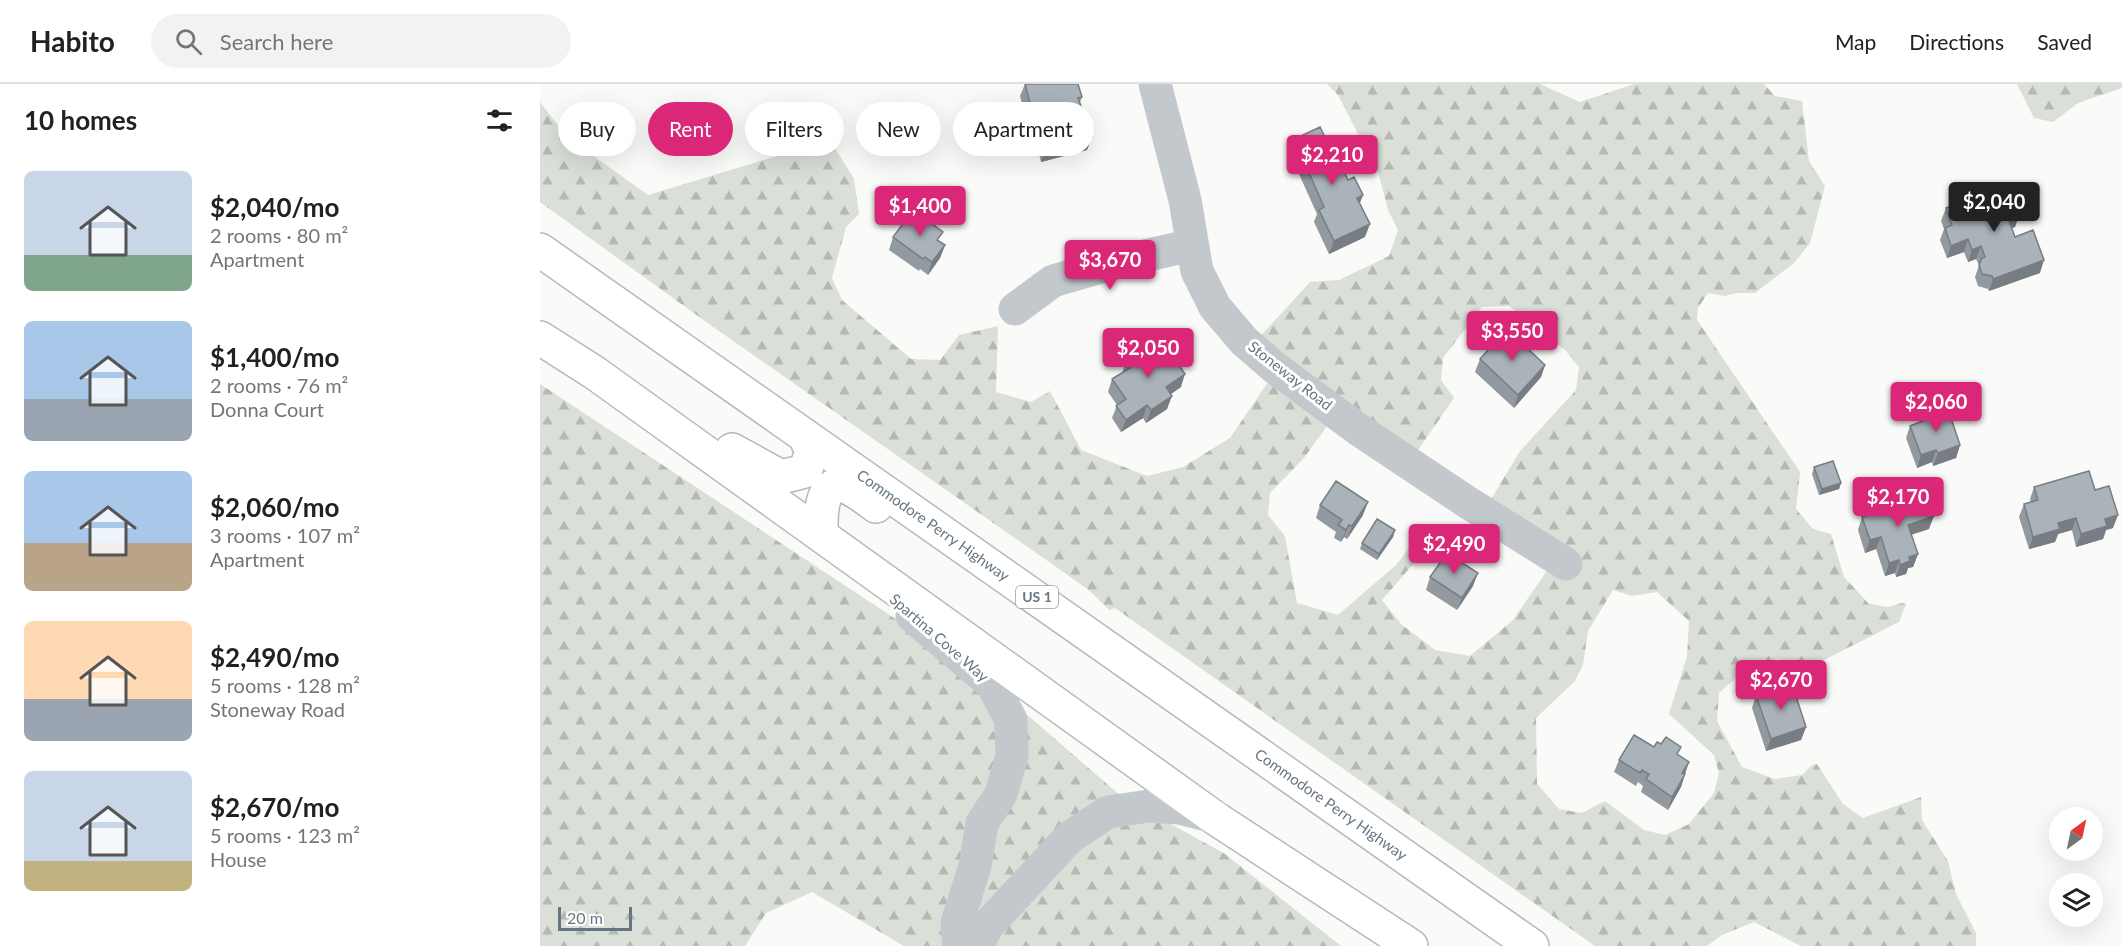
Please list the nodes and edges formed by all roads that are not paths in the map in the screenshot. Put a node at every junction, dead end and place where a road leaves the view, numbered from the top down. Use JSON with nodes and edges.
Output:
{"nodes":[{"id":1,"x":1155,"y":84,"type":"edge"},
{"id":2,"x":1191,"y":245,"type":"junction"},
{"id":3,"x":540,"y":250,"type":"edge"},
{"id":4,"x":1015,"y":309,"type":"dead end"},
{"id":5,"x":540,"y":338,"type":"edge"},
{"id":6,"x":595,"y":373,"type":"junction"},
{"id":7,"x":806,"y":436,"type":"junction"},
{"id":8,"x":821,"y":535,"type":"junction"},
{"id":9,"x":1566,"y":564,"type":"dead end"},
{"id":10,"x":1086,"y":632,"type":"junction"},
{"id":11,"x":1215,"y":818,"type":"junction"},
{"id":12,"x":975,"y":866,"type":"junction"},
{"id":13,"x":1027,"y":884,"type":"junction"},
{"id":14,"x":959,"y":946,"type":"edge"},
{"id":15,"x":976,"y":946,"type":"edge"},
{"id":16,"x":1411,"y":946,"type":"edge"},
{"id":17,"x":1532,"y":946,"type":"edge"}],
"edges":[{"from":1,"to":2,"type":"street","name":"Stoneway Road"},
{"from":2,"to":4,"type":"street"},
{"from":2,"to":9,"type":"street","name":"Stoneway Road"},
{"from":3,"to":7,"type":"highway","name":"Commodore Perry Highway","number":"US 1"},
{"from":5,"to":6,"type":"highway"},
{"from":6,"to":7,"type":"highway"},
{"from":6,"to":8,"type":"highway"},
{"from":7,"to":10,"type":"highway","name":"Commodore Perry Highway","number":"US 1"},
{"from":8,"to":10,"type":"highway"},
{"from":8,"to":11,"type":"highway"},
{"from":8,"to":12,"type":"street","name":"Spartina Cove Way"},
{"from":10,"to":17,"type":"highway","name":"Commodore Perry Highway","number":"US 1"},
{"from":11,"to":13,"type":"street"},
{"from":11,"to":16,"type":"highway"},
{"from":12,"to":13,"type":"street"},
{"from":12,"to":14,"type":"street","name":"Spartina Cove Way"},
{"from":13,"to":15,"type":"street"}]}
